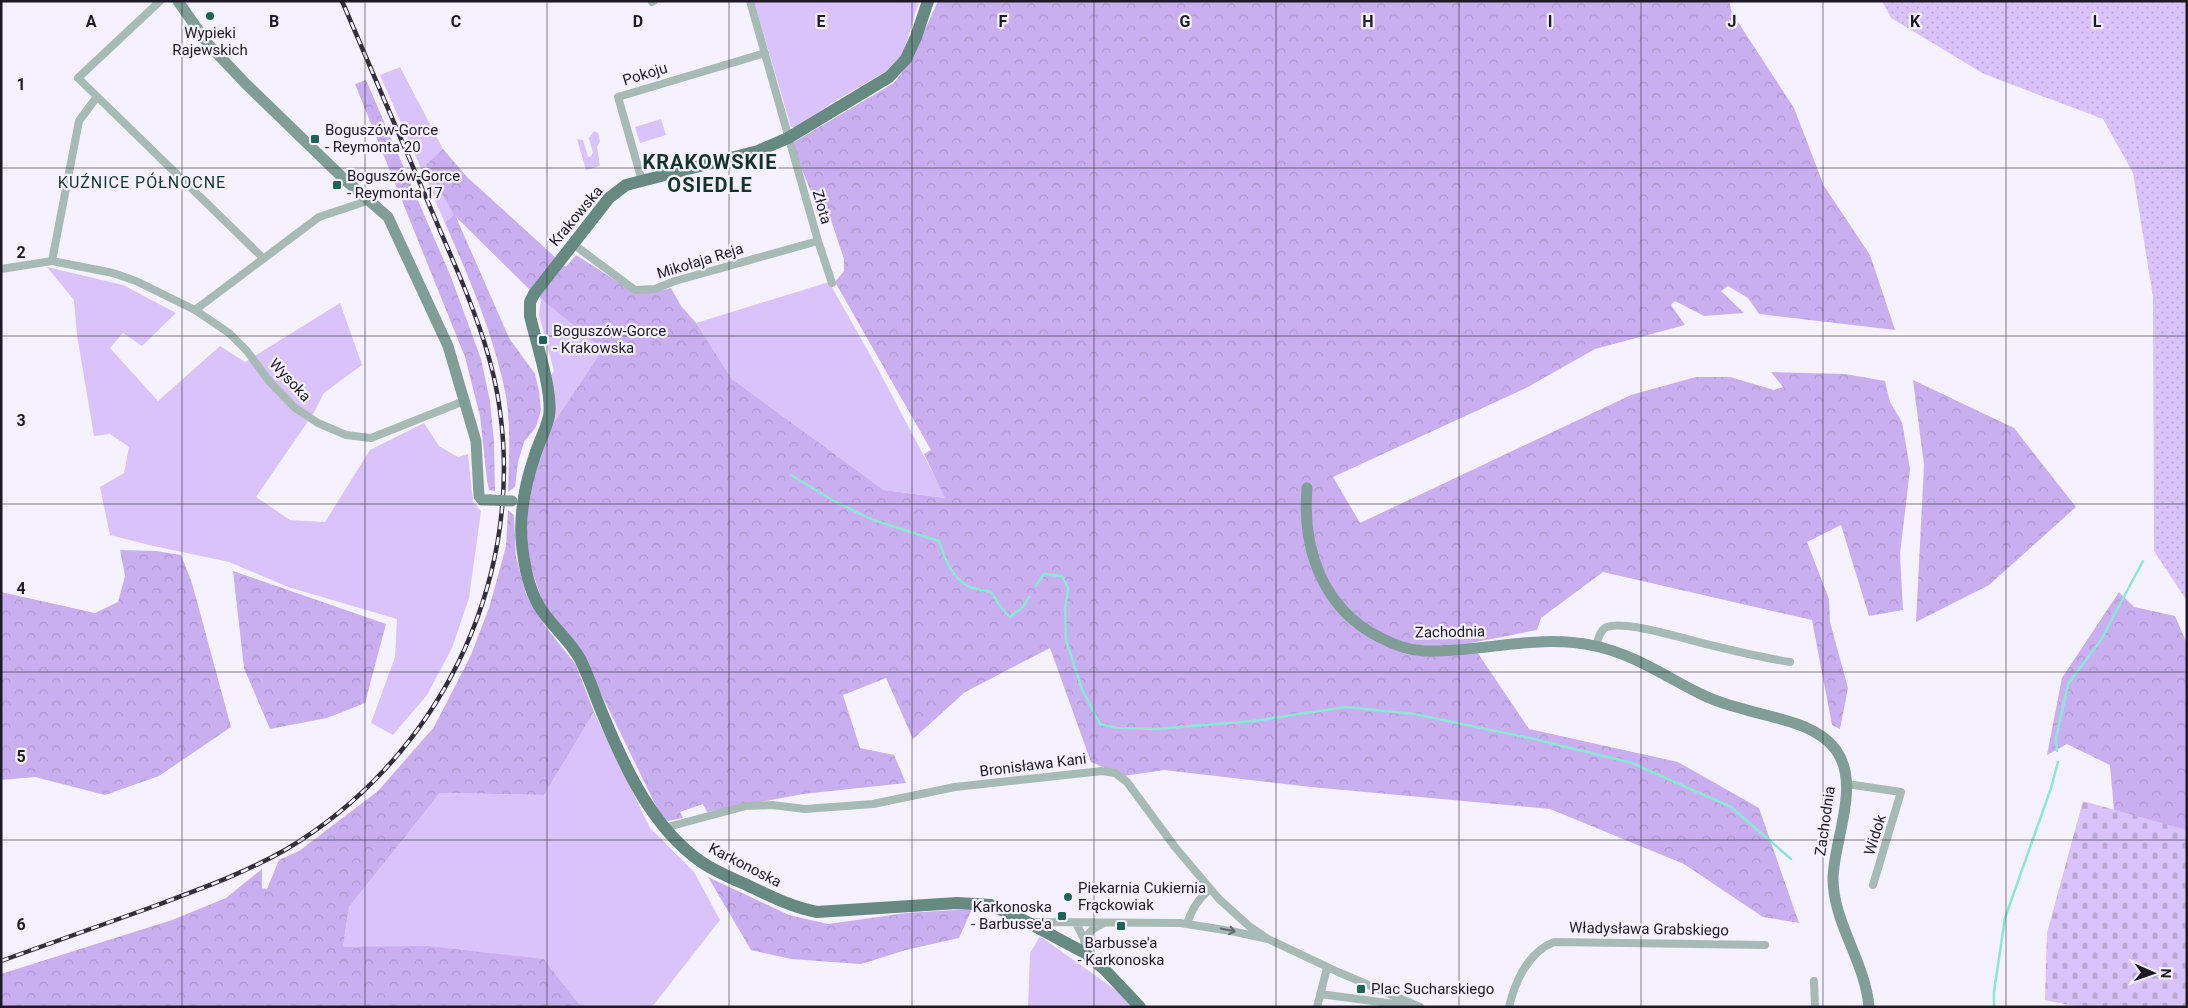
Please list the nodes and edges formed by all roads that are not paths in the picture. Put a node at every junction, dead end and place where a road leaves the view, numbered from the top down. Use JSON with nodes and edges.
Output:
{"nodes":[{"id":1,"x":160,"y":1,"type":"edge"},
{"id":2,"x":178,"y":1,"type":"edge"},
{"id":3,"x":750,"y":1,"type":"edge"},
{"id":4,"x":928,"y":1,"type":"edge"},
{"id":5,"x":764,"y":53,"type":"junction"},
{"id":6,"x":96,"y":98,"type":"junction"},
{"id":7,"x":788,"y":138,"type":"junction"},
{"id":8,"x":642,"y":181,"type":"junction"},
{"id":9,"x":370,"y":200,"type":"junction"},
{"id":10,"x":818,"y":241,"type":"junction"},
{"id":11,"x":571,"y":246,"type":"junction"},
{"id":12,"x":263,"y":258,"type":"junction"},
{"id":13,"x":52,"y":261,"type":"junction"},
{"id":14,"x":1,"y":269,"type":"edge"},
{"id":15,"x":832,"y":283,"type":"dead end"},
{"id":16,"x":195,"y":310,"type":"junction"},
{"id":17,"x":464,"y":401,"type":"junction"},
{"id":18,"x":1307,"y":488,"type":"dead end"},
{"id":19,"x":519,"y":505,"type":"junction"},
{"id":20,"x":1596,"y":646,"type":"junction"},
{"id":21,"x":1790,"y":662,"type":"dead end"},
{"id":22,"x":1846,"y":784,"type":"junction"},
{"id":23,"x":664,"y":828,"type":"junction"},
{"id":24,"x":1873,"y":885,"type":"dead end"},
{"id":25,"x":1210,"y":889,"type":"junction"},
{"id":26,"x":1027,"y":922,"type":"junction"},
{"id":27,"x":1104,"y":922,"type":"junction"},
{"id":28,"x":1076,"y":923,"type":"junction"},
{"id":29,"x":1184,"y":923,"type":"junction"},
{"id":30,"x":1084,"y":939,"type":"junction"},
{"id":31,"x":1268,"y":939,"type":"junction"},
{"id":32,"x":1765,"y":945,"type":"dead end"},
{"id":33,"x":1085,"y":953,"type":"junction"},
{"id":34,"x":1327,"y":968,"type":"junction"},
{"id":35,"x":1814,"y":981,"type":"dead end"},
{"id":36,"x":1320,"y":994,"type":"junction"},
{"id":37,"x":1140,"y":1007,"type":"edge"},
{"id":38,"x":1317,"y":1007,"type":"edge"},
{"id":39,"x":1419,"y":1007,"type":"edge"},
{"id":40,"x":1509,"y":1007,"type":"edge"},
{"id":41,"x":1815,"y":1007,"type":"edge"},
{"id":42,"x":1869,"y":1007,"type":"edge"}],
"edges":[{"from":1,"to":6,"type":"street"},
{"from":2,"to":9,"type":"street"},
{"from":3,"to":5,"type":"street","name":"Złota"},
{"from":4,"to":7,"type":"main road","name":"Krakowska"},
{"from":5,"to":7,"type":"street","name":"Złota"},
{"from":5,"to":8,"type":"street","name":"Pokoju"},
{"from":6,"to":12,"type":"street"},
{"from":6,"to":13,"type":"street"},
{"from":7,"to":8,"type":"main road","name":"Krakowska"},
{"from":7,"to":10,"type":"street","name":"Złota"},
{"from":8,"to":11,"type":"main road","name":"Krakowska"},
{"from":9,"to":12,"type":"street"},
{"from":9,"to":17,"type":"street"},
{"from":10,"to":11,"type":"street","name":"Mikołaja Reja"},
{"from":10,"to":15,"type":"street","name":"Złota"},
{"from":11,"to":19,"type":"main road","name":"Krakowska"},
{"from":12,"to":16,"type":"street"},
{"from":13,"to":14,"type":"street"},
{"from":13,"to":16,"type":"street"},
{"from":16,"to":17,"type":"street","name":"Wysoka"},
{"from":17,"to":19,"type":"street","bridge":true},
{"from":18,"to":20,"type":"street","name":"Zachodnia"},
{"from":19,"to":23,"type":"main road","name":"Karkonoska"},
{"from":20,"to":21,"type":"street"},
{"from":20,"to":22,"type":"street","name":"Zachodnia"},
{"from":22,"to":24,"type":"street","name":"Widok"},
{"from":22,"to":42,"type":"street","name":"Zachodnia"},
{"from":23,"to":25,"type":"street","name":"Bronisława Kani"},
{"from":23,"to":26,"type":"main road","name":"Karkonoska"},
{"from":25,"to":29,"type":"street"},
{"from":25,"to":31,"type":"street","name":"Bronisława Kani"},
{"from":26,"to":28,"type":"street"},
{"from":26,"to":33,"type":"main road","name":"Karkonoska"},
{"from":27,"to":28,"type":"street"},
{"from":27,"to":29,"type":"street"},
{"from":27,"to":30,"type":"street"},
{"from":28,"to":30,"type":"street"},
{"from":29,"to":31,"type":"street","one_way":true},
{"from":30,"to":33,"type":"street"},
{"from":31,"to":34,"type":"street"},
{"from":32,"to":40,"type":"street","name":"Władysława Grabskiego"},
{"from":33,"to":37,"type":"main road","name":"Karkonoska"},
{"from":34,"to":36,"type":"street"},
{"from":34,"to":39,"type":"street"},
{"from":35,"to":41,"type":"street"},
{"from":36,"to":38,"type":"street"},
{"from":36,"to":39,"type":"street"}]}
